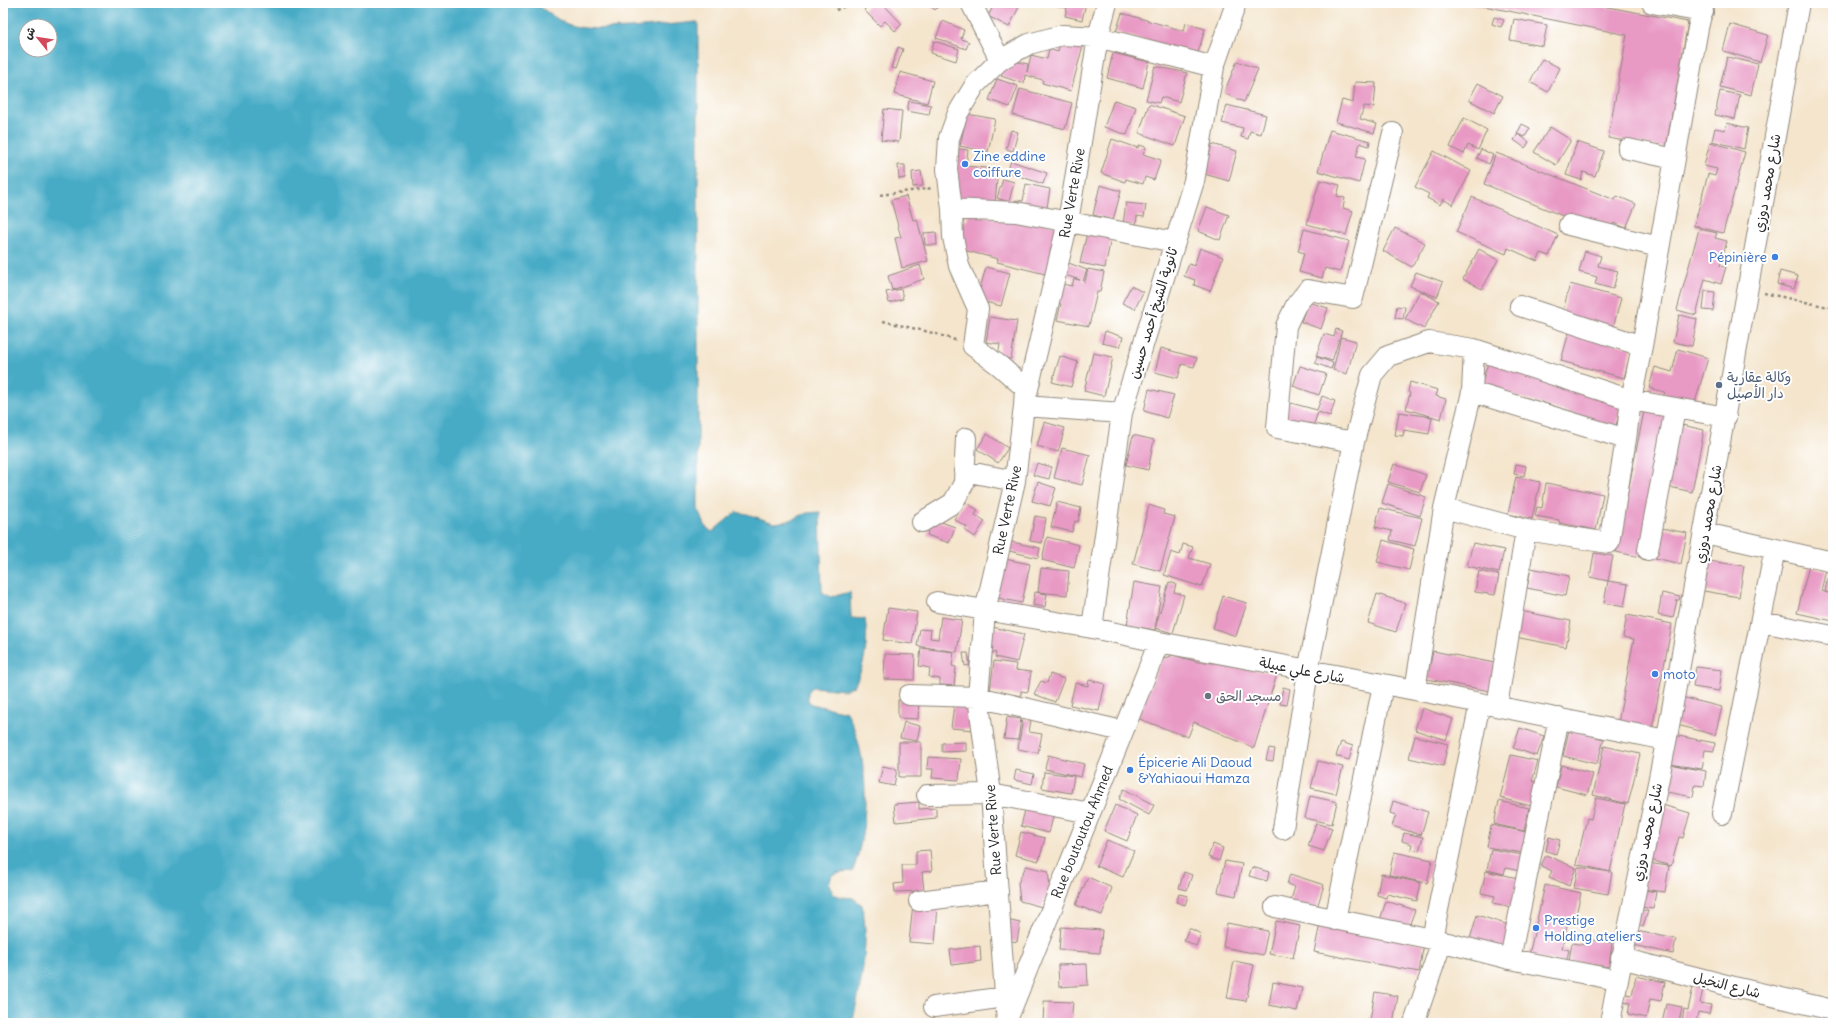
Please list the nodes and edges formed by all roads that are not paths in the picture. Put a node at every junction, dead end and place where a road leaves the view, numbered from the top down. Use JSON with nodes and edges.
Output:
{"nodes":[{"id":1,"x":970,"y":3,"type":"edge"},
{"id":2,"x":1107,"y":3,"type":"edge"},
{"id":3,"x":1236,"y":3,"type":"edge"},
{"id":4,"x":1652,"y":3,"type":"edge"},
{"id":5,"x":1799,"y":3,"type":"edge"},
{"id":6,"x":1703,"y":7,"type":"edge"},
{"id":7,"x":1098,"y":37,"type":"junction"},
{"id":8,"x":1000,"y":60,"type":"junction"},
{"id":9,"x":1214,"y":67,"type":"junction"},
{"id":10,"x":1393,"y":133,"type":"dead end"},
{"id":11,"x":1628,"y":149,"type":"dead end"},
{"id":12,"x":1675,"y":159,"type":"junction"},
{"id":13,"x":952,"y":209,"type":"junction"},
{"id":14,"x":1068,"y":222,"type":"junction"},
{"id":15,"x":1569,"y":225,"type":"dead end"},
{"id":16,"x":1174,"y":242,"type":"junction"},
{"id":17,"x":1659,"y":247,"type":"junction"},
{"id":18,"x":1520,"y":306,"type":"dead end"},
{"id":19,"x":1642,"y":346,"type":"junction"},
{"id":20,"x":1474,"y":349,"type":"junction"},
{"id":21,"x":1472,"y":392,"type":"junction"},
{"id":22,"x":1631,"y":400,"type":"junction"},
{"id":23,"x":1024,"y":406,"type":"junction"},
{"id":24,"x":1675,"y":409,"type":"junction"},
{"id":25,"x":1122,"y":413,"type":"junction"},
{"id":26,"x":1726,"y":417,"type":"junction"},
{"id":27,"x":966,"y":438,"type":"dead end"},
{"id":28,"x":1626,"y":439,"type":"junction"},
{"id":29,"x":1354,"y":442,"type":"junction"},
{"id":30,"x":964,"y":471,"type":"junction"},
{"id":31,"x":1015,"y":481,"type":"junction"},
{"id":32,"x":1444,"y":508,"type":"junction"},
{"id":33,"x":922,"y":522,"type":"dead end"},
{"id":34,"x":1526,"y":530,"type":"junction"},
{"id":35,"x":1705,"y":533,"type":"junction"},
{"id":36,"x":1775,"y":549,"type":"junction"},
{"id":37,"x":1648,"y":550,"type":"dead end"},
{"id":38,"x":1833,"y":562,"type":"edge"},
{"id":39,"x":938,"y":602,"type":"dead end"},
{"id":40,"x":985,"y":611,"type":"junction"},
{"id":41,"x":1761,"y":622,"type":"junction"},
{"id":42,"x":1092,"y":628,"type":"junction"},
{"id":43,"x":1833,"y":636,"type":"edge"},
{"id":44,"x":1159,"y":642,"type":"junction"},
{"id":45,"x":1308,"y":671,"type":"junction"},
{"id":46,"x":1383,"y":685,"type":"junction"},
{"id":47,"x":1415,"y":690,"type":"junction"},
{"id":48,"x":908,"y":695,"type":"dead end"},
{"id":49,"x":978,"y":697,"type":"junction"},
{"id":50,"x":1489,"y":705,"type":"junction"},
{"id":51,"x":1559,"y":718,"type":"junction"},
{"id":52,"x":1122,"y":731,"type":"junction"},
{"id":53,"x":1666,"y":740,"type":"junction"},
{"id":54,"x":991,"y":794,"type":"junction"},
{"id":55,"x":927,"y":795,"type":"dead end"},
{"id":56,"x":1090,"y":813,"type":"junction"},
{"id":57,"x":1722,"y":814,"type":"dead end"},
{"id":58,"x":1284,"y":829,"type":"dead end"},
{"id":59,"x":998,"y":891,"type":"junction"},
{"id":60,"x":920,"y":901,"type":"dead end"},
{"id":61,"x":1275,"y":907,"type":"dead end"},
{"id":62,"x":1335,"y":920,"type":"junction"},
{"id":63,"x":1437,"y":940,"type":"junction"},
{"id":64,"x":1621,"y":958,"type":"junction"},
{"id":65,"x":1510,"y":959,"type":"junction"},
{"id":66,"x":1617,"y":980,"type":"junction"},
{"id":67,"x":1005,"y":997,"type":"junction"},
{"id":68,"x":934,"y":1007,"type":"dead end"},
{"id":69,"x":1833,"y":1010,"type":"edge"},
{"id":70,"x":1006,"y":1022,"type":"edge"},
{"id":71,"x":1414,"y":1023,"type":"edge"},
{"id":72,"x":1610,"y":1023,"type":"edge"}],
"edges":[{"from":1,"to":8,"type":"street"},
{"from":2,"to":7,"type":"street","name":"Rue Verte Rive"},
{"from":3,"to":9,"type":"street","name":"ثانوية الشيخ أحمد حسين"},
{"from":4,"to":6,"type":"street"},
{"from":5,"to":26,"type":"street","name":"شارع محمد دوزي"},
{"from":6,"to":12,"type":"street"},
{"from":7,"to":8,"type":"street"},
{"from":7,"to":9,"type":"street"},
{"from":7,"to":14,"type":"street","name":"Rue Verte Rive"},
{"from":8,"to":13,"type":"street"},
{"from":9,"to":16,"type":"street","name":"ثانوية الشيخ أحمد حسين"},
{"from":10,"to":29,"type":"street"},
{"from":11,"to":12,"type":"street"},
{"from":12,"to":17,"type":"street"},
{"from":13,"to":14,"type":"street"},
{"from":13,"to":23,"type":"street"},
{"from":14,"to":16,"type":"street"},
{"from":14,"to":23,"type":"street","name":"Rue Verte Rive"},
{"from":15,"to":17,"type":"street"},
{"from":16,"to":25,"type":"street","name":"ثانوية الشيخ أحمد حسين"},
{"from":17,"to":19,"type":"street"},
{"from":18,"to":19,"type":"street"},
{"from":19,"to":22,"type":"street"},
{"from":20,"to":21,"type":"street"},
{"from":20,"to":22,"type":"street"},
{"from":20,"to":29,"type":"street"},
{"from":21,"to":28,"type":"street"},
{"from":21,"to":32,"type":"street"},
{"from":22,"to":24,"type":"street"},
{"from":22,"to":28,"type":"street"},
{"from":23,"to":25,"type":"street"},
{"from":23,"to":31,"type":"street","name":"Rue Verte Rive"},
{"from":24,"to":26,"type":"street"},
{"from":24,"to":37,"type":"street"},
{"from":25,"to":42,"type":"street","name":"ثانوية الشيخ أحمد حسين"},
{"from":26,"to":35,"type":"street","name":"شارع محمد دوزي"},
{"from":27,"to":30,"type":"street"},
{"from":28,"to":34,"type":"street"},
{"from":29,"to":45,"type":"street"},
{"from":30,"to":31,"type":"street"},
{"from":30,"to":33,"type":"street"},
{"from":31,"to":40,"type":"street","name":"Rue Verte Rive"},
{"from":32,"to":34,"type":"street"},
{"from":32,"to":47,"type":"street"},
{"from":34,"to":50,"type":"street"},
{"from":35,"to":36,"type":"street"},
{"from":35,"to":53,"type":"street","name":"شارع محمد دوزي"},
{"from":36,"to":38,"type":"street"},
{"from":36,"to":41,"type":"street"},
{"from":39,"to":40,"type":"street","name":"شارع علي عبيلة"},
{"from":40,"to":42,"type":"street","name":"شارع علي عبيلة"},
{"from":40,"to":49,"type":"street","name":"Rue Verte Rive"},
{"from":41,"to":43,"type":"street"},
{"from":41,"to":57,"type":"street"},
{"from":42,"to":44,"type":"street","name":"شارع علي عبيلة"},
{"from":44,"to":45,"type":"street","name":"شارع علي عبيلة"},
{"from":44,"to":52,"type":"street","name":"Rue boutoutou Ahmed"},
{"from":45,"to":46,"type":"street","name":"شارع علي عبيلة"},
{"from":45,"to":58,"type":"street"},
{"from":46,"to":47,"type":"street","name":"شارع علي عبيلة"},
{"from":46,"to":62,"type":"street"},
{"from":47,"to":50,"type":"street","name":"شارع علي عبيلة"},
{"from":48,"to":49,"type":"street"},
{"from":49,"to":52,"type":"street"},
{"from":49,"to":54,"type":"street","name":"Rue Verte Rive"},
{"from":50,"to":51,"type":"street","name":"شارع علي عبيلة"},
{"from":50,"to":63,"type":"street"},
{"from":51,"to":53,"type":"street","name":"شارع علي عبيلة"},
{"from":51,"to":65,"type":"street"},
{"from":52,"to":56,"type":"street","name":"Rue boutoutou Ahmed"},
{"from":53,"to":64,"type":"street","name":"شارع محمد دوزي"},
{"from":54,"to":55,"type":"street"},
{"from":54,"to":56,"type":"street"},
{"from":54,"to":59,"type":"street","name":"Rue Verte Rive"},
{"from":56,"to":70,"type":"street","name":"Rue boutoutou Ahmed"},
{"from":59,"to":60,"type":"street"},
{"from":59,"to":67,"type":"street","name":"Rue Verte Rive"},
{"from":61,"to":62,"type":"street"},
{"from":62,"to":63,"type":"street"},
{"from":63,"to":65,"type":"street"},
{"from":63,"to":71,"type":"street"},
{"from":64,"to":66,"type":"street","name":"شارع محمد دوزي"},
{"from":64,"to":69,"type":"street","name":"شارع النخيل"},
{"from":65,"to":66,"type":"street"},
{"from":66,"to":72,"type":"street","name":"شارع محمد دوزي"},
{"from":67,"to":68,"type":"street"},
{"from":67,"to":70,"type":"street","name":"Rue Verte Rive"}]}
